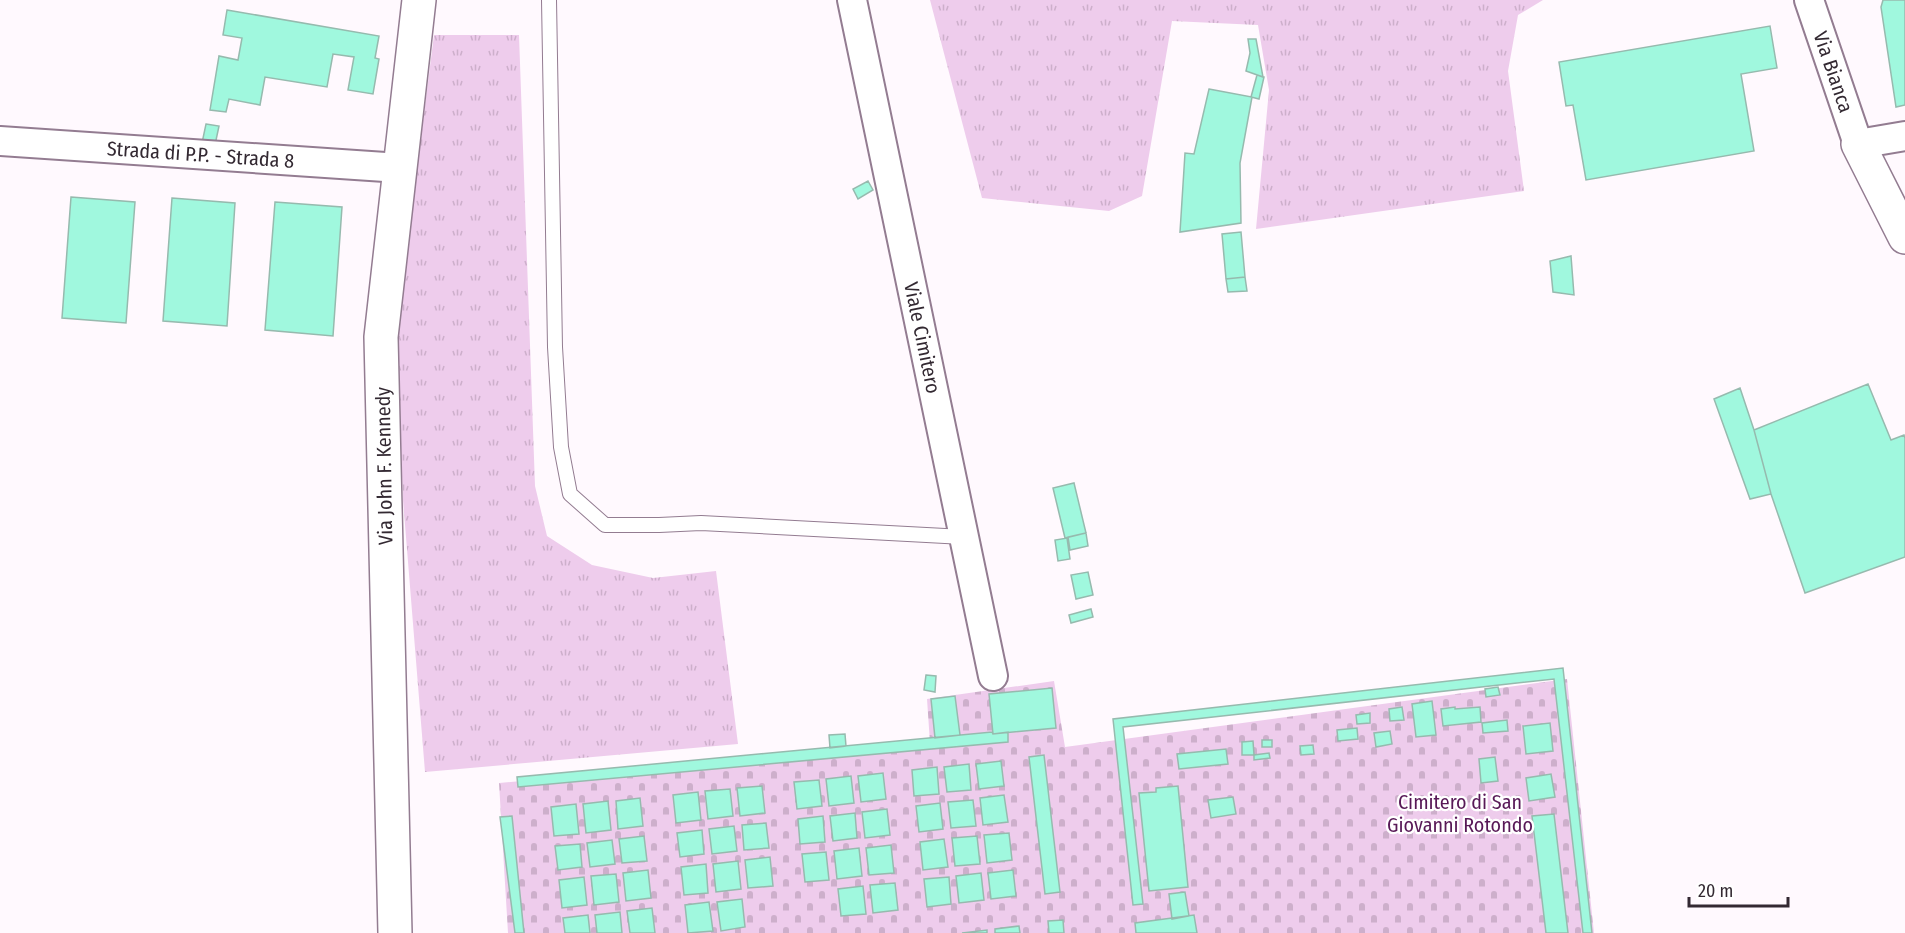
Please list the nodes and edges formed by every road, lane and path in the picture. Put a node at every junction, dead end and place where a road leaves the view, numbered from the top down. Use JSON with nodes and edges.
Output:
{"nodes":[{"id":1,"x":419,"y":0,"type":"edge"},
{"id":2,"x":549,"y":0,"type":"edge"},
{"id":3,"x":852,"y":0,"type":"edge"},
{"id":4,"x":1809,"y":0,"type":"edge"},
{"id":5,"x":1905,"y":136,"type":"edge"},
{"id":6,"x":0,"y":141,"type":"edge"},
{"id":7,"x":1858,"y":144,"type":"junction"},
{"id":8,"x":400,"y":168,"type":"junction"},
{"id":9,"x":1905,"y":237,"type":"edge"},
{"id":10,"x":964,"y":537,"type":"junction"},
{"id":11,"x":993,"y":676,"type":"dead end"},
{"id":12,"x":395,"y":933,"type":"edge"}],
"edges":[{"from":1,"to":8,"type":"main road","name":"Via John F. Kennedy"},
{"from":2,"to":10,"type":"lane"},
{"from":3,"to":10,"type":"street","name":"Viale Cimitero"},
{"from":4,"to":7,"type":"street","name":"Via Bianca"},
{"from":5,"to":7,"type":"street"},
{"from":6,"to":8,"type":"street","name":"Strada di P.P. - Strada 8"},
{"from":7,"to":9,"type":"main road"},
{"from":8,"to":12,"type":"main road","name":"Via John F. Kennedy"},
{"from":10,"to":11,"type":"street","name":"Viale Cimitero"}]}
